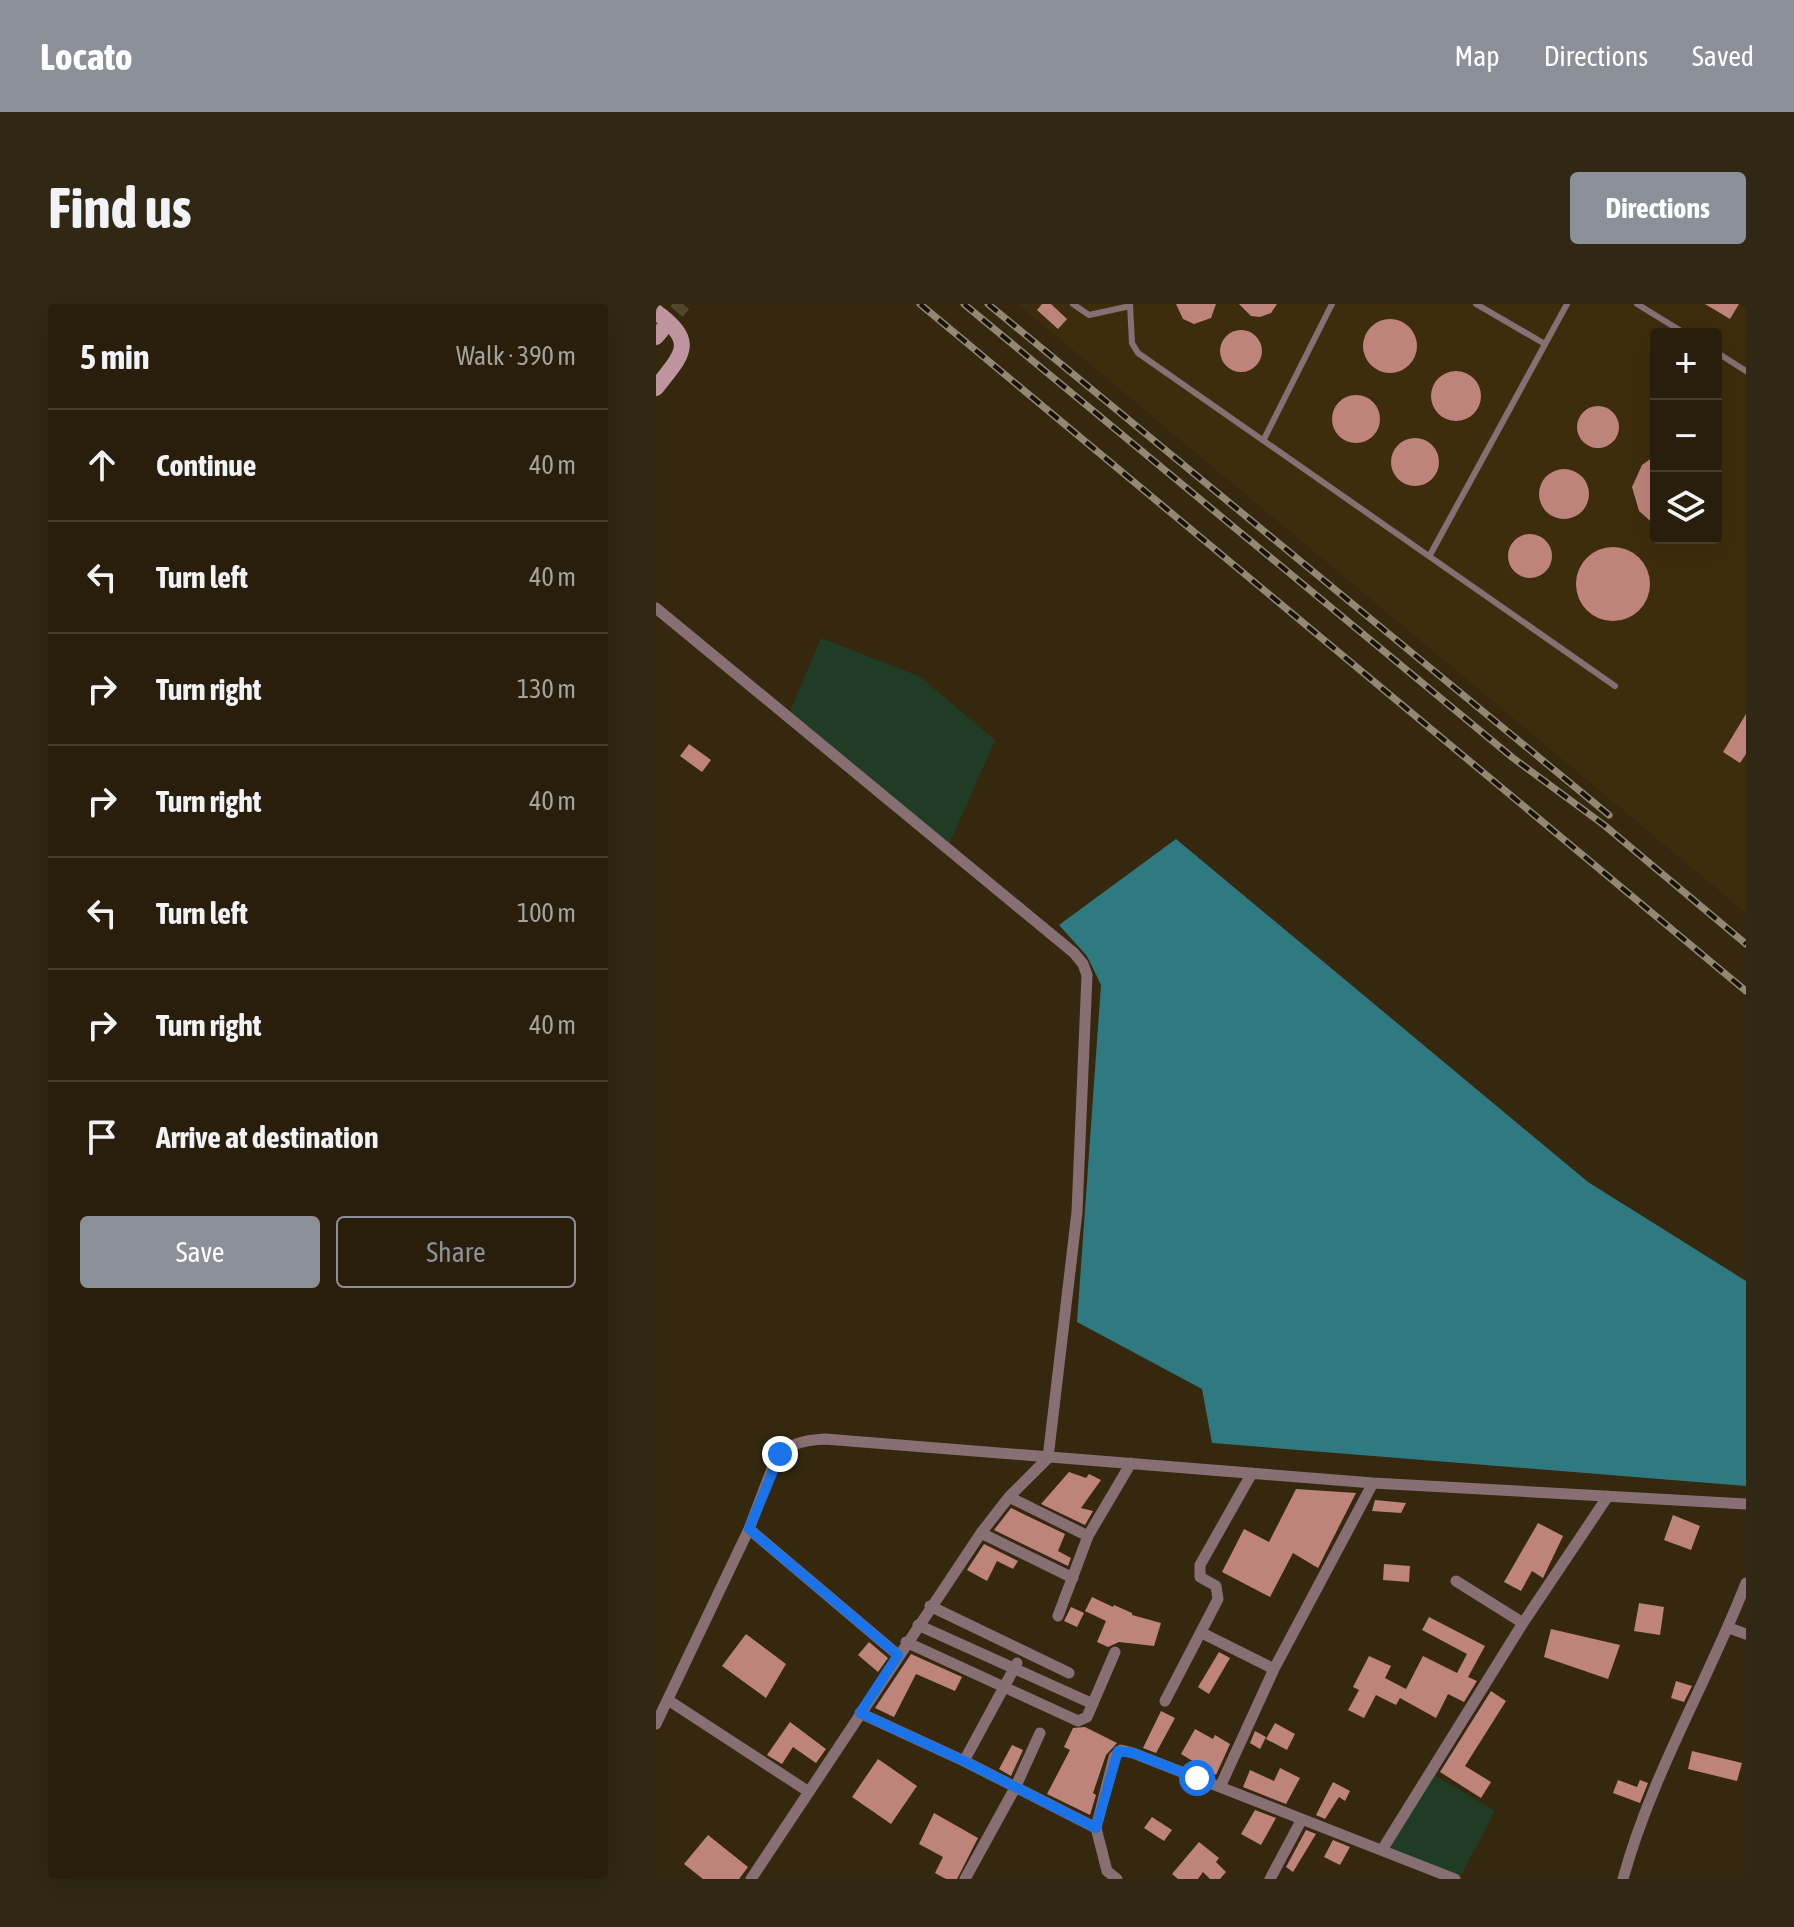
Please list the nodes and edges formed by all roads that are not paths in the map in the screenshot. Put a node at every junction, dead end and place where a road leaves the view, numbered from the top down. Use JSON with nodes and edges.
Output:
{"nodes":[{"id":1,"x":1073,"y":304,"type":"edge"},
{"id":2,"x":1332,"y":304,"type":"edge"},
{"id":3,"x":1476,"y":304,"type":"edge"},
{"id":4,"x":1567,"y":304,"type":"edge"},
{"id":5,"x":1637,"y":304,"type":"edge"},
{"id":6,"x":1130,"y":305,"type":"edge"},
{"id":7,"x":656,"y":312,"type":"edge"},
{"id":8,"x":1676,"y":328,"type":"edge"},
{"id":9,"x":1545,"y":344,"type":"junction"},
{"id":10,"x":1722,"y":356,"type":"edge"},
{"id":11,"x":1746,"y":371,"type":"edge"},
{"id":12,"x":656,"y":388,"type":"edge"},
{"id":13,"x":1264,"y":439,"type":"junction"},
{"id":14,"x":1430,"y":555,"type":"junction"},
{"id":15,"x":656,"y":608,"type":"edge"},
{"id":16,"x":1615,"y":686,"type":"dead end"},
{"id":17,"x":1048,"y":1458,"type":"junction"},
{"id":18,"x":1131,"y":1463,"type":"junction"},
{"id":19,"x":1252,"y":1473,"type":"junction"},
{"id":20,"x":1373,"y":1483,"type":"junction"},
{"id":21,"x":1608,"y":1496,"type":"junction"},
{"id":22,"x":1009,"y":1497,"type":"junction"},
{"id":23,"x":1746,"y":1504,"type":"edge"},
{"id":24,"x":749,"y":1529,"type":"junction"},
{"id":25,"x":981,"y":1533,"type":"junction"},
{"id":26,"x":1088,"y":1536,"type":"junction"},
{"id":27,"x":1073,"y":1578,"type":"junction"},
{"id":28,"x":1456,"y":1581,"type":"dead end"},
{"id":29,"x":1746,"y":1583,"type":"edge"},
{"id":30,"x":930,"y":1606,"type":"junction"},
{"id":31,"x":1058,"y":1616,"type":"dead end"},
{"id":32,"x":1523,"y":1623,"type":"junction"},
{"id":33,"x":918,"y":1625,"type":"junction"},
{"id":34,"x":1729,"y":1628,"type":"junction"},
{"id":35,"x":1202,"y":1633,"type":"junction"},
{"id":36,"x":1746,"y":1634,"type":"edge"},
{"id":37,"x":906,"y":1642,"type":"junction"},
{"id":38,"x":1115,"y":1652,"type":"dead end"},
{"id":39,"x":1022,"y":1653,"type":"junction"},
{"id":40,"x":898,"y":1655,"type":"junction"},
{"id":41,"x":1014,"y":1669,"type":"junction"},
{"id":42,"x":1274,"y":1669,"type":"junction"},
{"id":43,"x":1069,"y":1673,"type":"dead end"},
{"id":44,"x":1004,"y":1687,"type":"junction"},
{"id":45,"x":668,"y":1700,"type":"junction"},
{"id":46,"x":1165,"y":1701,"type":"dead end"},
{"id":47,"x":1093,"y":1704,"type":"junction"},
{"id":48,"x":860,"y":1713,"type":"junction"},
{"id":49,"x":656,"y":1724,"type":"edge"},
{"id":50,"x":1040,"y":1733,"type":"dead end"},
{"id":51,"x":964,"y":1761,"type":"junction"},
{"id":52,"x":1220,"y":1787,"type":"junction"},
{"id":53,"x":1015,"y":1788,"type":"junction"},
{"id":54,"x":809,"y":1792,"type":"junction"},
{"id":55,"x":1302,"y":1819,"type":"junction"},
{"id":56,"x":1096,"y":1828,"type":"junction"},
{"id":57,"x":1382,"y":1850,"type":"junction"},
{"id":58,"x":1105,"y":1875,"type":"edge"},
{"id":59,"x":751,"y":1879,"type":"edge"},
{"id":60,"x":965,"y":1879,"type":"edge"},
{"id":61,"x":1117,"y":1879,"type":"edge"},
{"id":62,"x":1270,"y":1879,"type":"edge"},
{"id":63,"x":1455,"y":1879,"type":"edge"},
{"id":64,"x":1623,"y":1879,"type":"edge"}],
"edges":[{"from":1,"to":6,"type":"lane"},
{"from":2,"to":13,"type":"lane"},
{"from":3,"to":9,"type":"lane"},
{"from":4,"to":9,"type":"lane"},
{"from":5,"to":8,"type":"lane"},
{"from":6,"to":13,"type":"lane"},
{"from":7,"to":12,"type":"street"},
{"from":9,"to":14,"type":"lane"},
{"from":10,"to":11,"type":"lane"},
{"from":13,"to":14,"type":"lane"},
{"from":14,"to":16,"type":"lane"},
{"from":15,"to":17,"type":"street"},
{"from":17,"to":18,"type":"street"},
{"from":17,"to":22,"type":"street"},
{"from":17,"to":24,"type":"street"},
{"from":18,"to":19,"type":"street"},
{"from":18,"to":26,"type":"street"},
{"from":19,"to":20,"type":"street"},
{"from":19,"to":35,"type":"street"},
{"from":20,"to":21,"type":"street"},
{"from":20,"to":42,"type":"street"},
{"from":21,"to":23,"type":"street"},
{"from":21,"to":32,"type":"street"},
{"from":22,"to":25,"type":"street"},
{"from":22,"to":26,"type":"street"},
{"from":24,"to":40,"type":"street"},
{"from":24,"to":45,"type":"street"},
{"from":25,"to":27,"type":"street"},
{"from":25,"to":30,"type":"street"},
{"from":26,"to":27,"type":"street"},
{"from":27,"to":31,"type":"street"},
{"from":28,"to":32,"type":"street"},
{"from":29,"to":34,"type":"street"},
{"from":30,"to":33,"type":"street"},
{"from":30,"to":39,"type":"street"},
{"from":32,"to":57,"type":"street"},
{"from":33,"to":37,"type":"street"},
{"from":33,"to":41,"type":"street"},
{"from":34,"to":36,"type":"street"},
{"from":34,"to":64,"type":"street"},
{"from":35,"to":42,"type":"street"},
{"from":35,"to":46,"type":"street"},
{"from":37,"to":40,"type":"street"},
{"from":37,"to":44,"type":"street"},
{"from":38,"to":47,"type":"street"},
{"from":39,"to":41,"type":"street"},
{"from":39,"to":43,"type":"street"},
{"from":40,"to":48,"type":"street"},
{"from":41,"to":44,"type":"street"},
{"from":41,"to":47,"type":"street"},
{"from":42,"to":52,"type":"street"},
{"from":44,"to":47,"type":"street"},
{"from":44,"to":51,"type":"street"},
{"from":45,"to":49,"type":"street"},
{"from":45,"to":54,"type":"street"},
{"from":48,"to":51,"type":"street"},
{"from":48,"to":54,"type":"street"},
{"from":50,"to":53,"type":"street"},
{"from":51,"to":53,"type":"street"},
{"from":52,"to":55,"type":"street"},
{"from":52,"to":56,"type":"street"},
{"from":53,"to":56,"type":"street"},
{"from":53,"to":60,"type":"street"},
{"from":54,"to":59,"type":"street"},
{"from":55,"to":57,"type":"street"},
{"from":55,"to":62,"type":"street"},
{"from":56,"to":58,"type":"street"},
{"from":57,"to":63,"type":"street"},
{"from":58,"to":61,"type":"street"}]}
